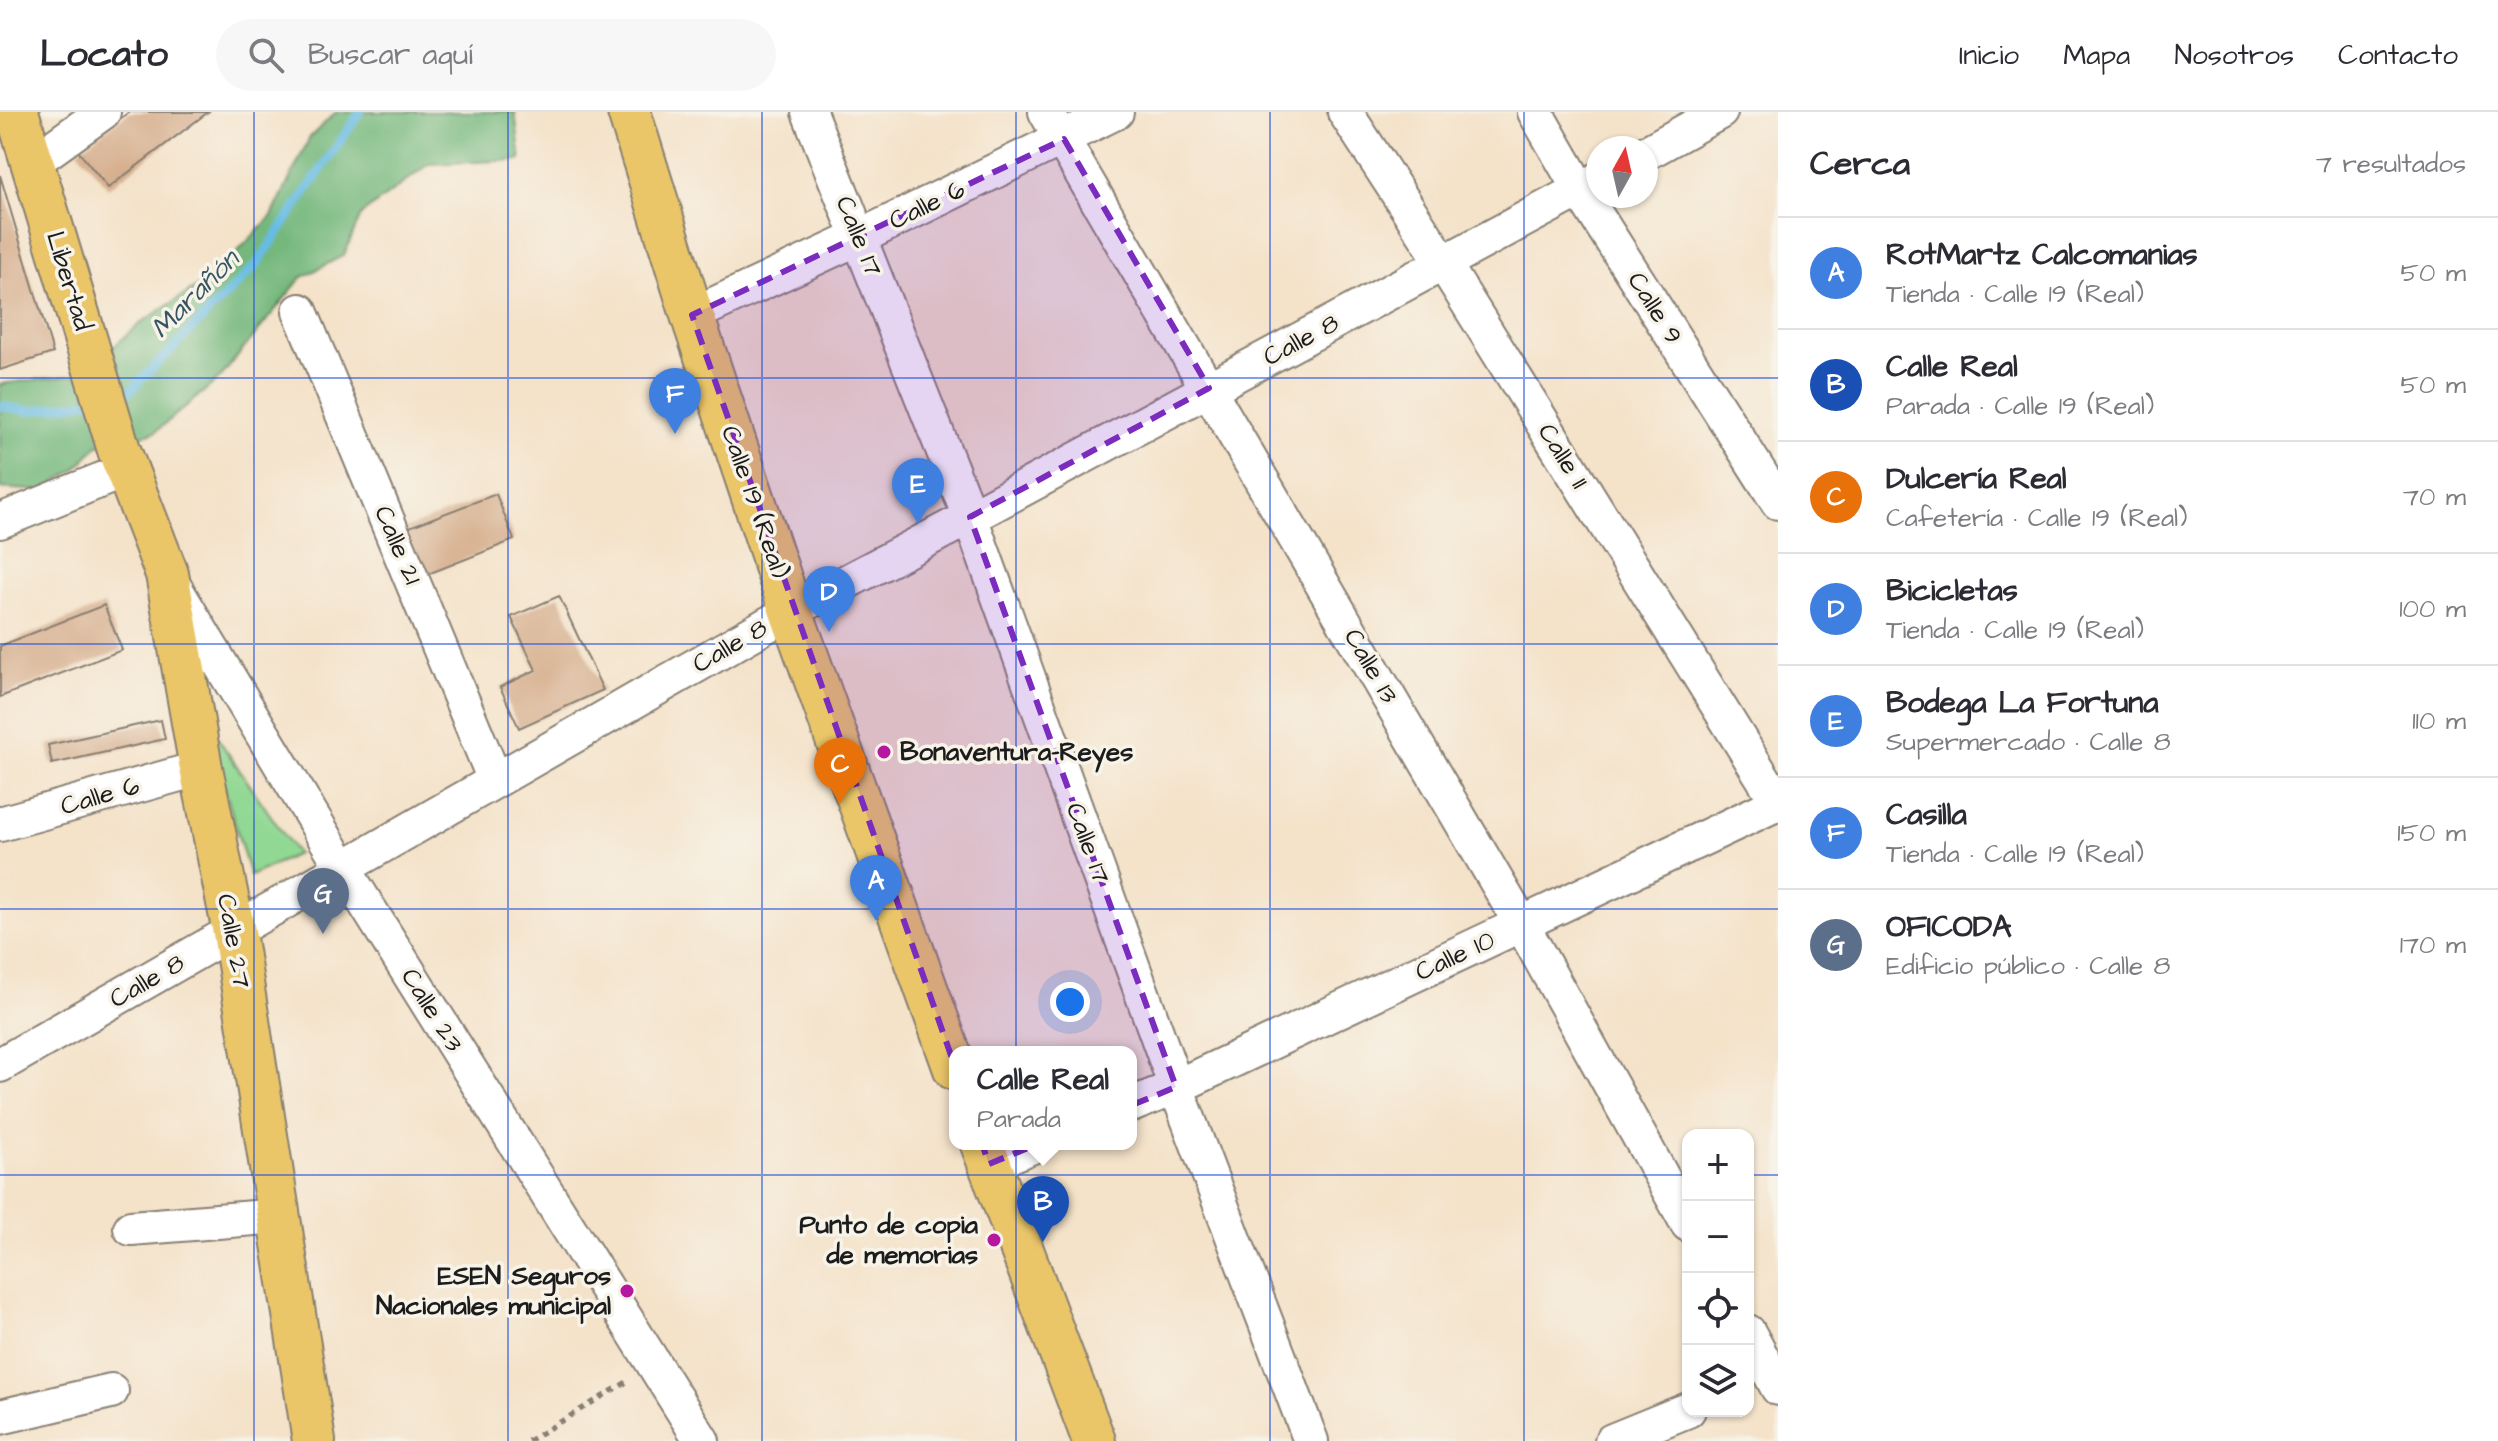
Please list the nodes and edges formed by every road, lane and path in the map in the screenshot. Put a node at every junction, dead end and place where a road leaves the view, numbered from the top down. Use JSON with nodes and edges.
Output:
{"nodes":[{"id":1,"x":17,"y":112,"type":"edge"},
{"id":2,"x":103,"y":112,"type":"edge"},
{"id":3,"x":629,"y":112,"type":"edge"},
{"id":4,"x":809,"y":112,"type":"edge"},
{"id":5,"x":1116,"y":112,"type":"edge"},
{"id":6,"x":1345,"y":112,"type":"edge"},
{"id":7,"x":1535,"y":112,"type":"edge"},
{"id":8,"x":1720,"y":112,"type":"edge"},
{"id":9,"x":1055,"y":126,"type":"edge"},
{"id":10,"x":1658,"y":146,"type":"edge"},
{"id":11,"x":32,"y":163,"type":"junction"},
{"id":12,"x":1586,"y":181,"type":"edge"},
{"id":13,"x":1586,"y":187,"type":"edge"},
{"id":14,"x":1603,"y":208,"type":"edge"},
{"id":15,"x":860,"y":237,"type":"junction"},
{"id":16,"x":1444,"y":264,"type":"junction"},
{"id":17,"x":300,"y":311,"type":"dead end"},
{"id":18,"x":692,"y":315,"type":"junction"},
{"id":19,"x":1209,"y":388,"type":"junction"},
{"id":20,"x":123,"y":460,"type":"junction"},
{"id":21,"x":1778,"y":502,"type":"edge"},
{"id":22,"x":970,"y":517,"type":"junction"},
{"id":23,"x":0,"y":521,"type":"edge"},
{"id":24,"x":167,"y":574,"type":"junction"},
{"id":25,"x":791,"y":611,"type":"junction"},
{"id":26,"x":201,"y":768,"type":"junction"},
{"id":27,"x":495,"y":780,"type":"junction"},
{"id":28,"x":1778,"y":802,"type":"edge"},
{"id":29,"x":0,"y":824,"type":"edge"},
{"id":30,"x":342,"y":866,"type":"junction"},
{"id":31,"x":1522,"y":925,"type":"junction"},
{"id":32,"x":234,"y":932,"type":"junction"},
{"id":33,"x":949,"y":1052,"type":"edge"},
{"id":34,"x":0,"y":1065,"type":"edge"},
{"id":35,"x":1176,"y":1087,"type":"junction"},
{"id":36,"x":1137,"y":1103,"type":"edge"},
{"id":37,"x":1006,"y":1150,"type":"edge"},
{"id":38,"x":986,"y":1154,"type":"edge"},
{"id":39,"x":1682,"y":1213,"type":"edge"},
{"id":40,"x":279,"y":1216,"type":"junction"},
{"id":41,"x":131,"y":1228,"type":"dead end"},
{"id":42,"x":1754,"y":1345,"type":"edge"},
{"id":43,"x":653,"y":1367,"type":"junction"},
{"id":44,"x":1769,"y":1380,"type":"edge"},
{"id":45,"x":111,"y":1391,"type":"dead end"},
{"id":46,"x":1682,"y":1412,"type":"edge"},
{"id":47,"x":0,"y":1417,"type":"edge"},
{"id":48,"x":314,"y":1441,"type":"edge"},
{"id":49,"x":528,"y":1441,"type":"edge"},
{"id":50,"x":702,"y":1441,"type":"edge"},
{"id":51,"x":1094,"y":1441,"type":"edge"},
{"id":52,"x":1311,"y":1441,"type":"edge"},
{"id":53,"x":1612,"y":1441,"type":"edge"}],
"edges":[{"from":1,"to":11,"type":"main road","name":"Libertad"},
{"from":2,"to":11,"type":"street"},
{"from":3,"to":18,"type":"main road","name":"Calle 19 (Real)"},
{"from":4,"to":15,"type":"street","name":"Calle 17"},
{"from":5,"to":9,"type":"street","name":"Calle 6"},
{"from":6,"to":16,"type":"street","name":"Calle 11"},
{"from":7,"to":12,"type":"street","name":"Calle 9"},
{"from":8,"to":10,"type":"street"},
{"from":9,"to":15,"type":"street","name":"Calle 6"},
{"from":9,"to":19,"type":"street","name":"Calle 13"},
{"from":11,"to":20,"type":"main road","name":"Libertad"},
{"from":13,"to":16,"type":"street","name":"Calle 8"},
{"from":14,"to":21,"type":"street","name":"Calle 9"},
{"from":15,"to":18,"type":"street","name":"Calle 6"},
{"from":15,"to":22,"type":"street","name":"Calle 17"},
{"from":16,"to":19,"type":"street","name":"Calle 8"},
{"from":16,"to":28,"type":"street","name":"Calle 11"},
{"from":17,"to":27,"type":"street","name":"Calle 21"},
{"from":18,"to":25,"type":"main road","name":"Calle 19 (Real)"},
{"from":19,"to":22,"type":"street","name":"Calle 8"},
{"from":19,"to":31,"type":"street","name":"Calle 13"},
{"from":20,"to":23,"type":"street"},
{"from":20,"to":24,"type":"main road","name":"Calle 27"},
{"from":22,"to":25,"type":"street","name":"Calle 8"},
{"from":22,"to":35,"type":"street","name":"Calle 17"},
{"from":24,"to":26,"type":"main road","name":"Calle 27"},
{"from":24,"to":30,"type":"street","name":"Calle 23"},
{"from":25,"to":27,"type":"street","name":"Calle 8"},
{"from":25,"to":33,"type":"main road","name":"Calle 19 (Real)"},
{"from":26,"to":29,"type":"street","name":"Calle 6"},
{"from":26,"to":32,"type":"main road","name":"Calle 27"},
{"from":27,"to":30,"type":"street","name":"Calle 8"},
{"from":28,"to":31,"type":"street","name":"Calle 10"},
{"from":30,"to":32,"type":"street","name":"Calle 8"},
{"from":30,"to":43,"type":"street","name":"Calle 23"},
{"from":31,"to":35,"type":"street","name":"Calle 10"},
{"from":31,"to":39,"type":"street","name":"Calle 13"},
{"from":32,"to":34,"type":"street","name":"Calle 8"},
{"from":32,"to":40,"type":"main road","name":"Calle 27"},
{"from":35,"to":36,"type":"street","name":"Calle 10"},
{"from":35,"to":52,"type":"street","name":"Calle 17"},
{"from":37,"to":38,"type":"street"},
{"from":38,"to":51,"type":"main road"},
{"from":40,"to":41,"type":"street"},
{"from":40,"to":48,"type":"main road","name":"Calle 27"},
{"from":42,"to":44,"type":"street"},
{"from":43,"to":49,"type":"path"},
{"from":43,"to":50,"type":"street","name":"Calle 23"},
{"from":45,"to":47,"type":"street"},
{"from":46,"to":53,"type":"street"}]}
